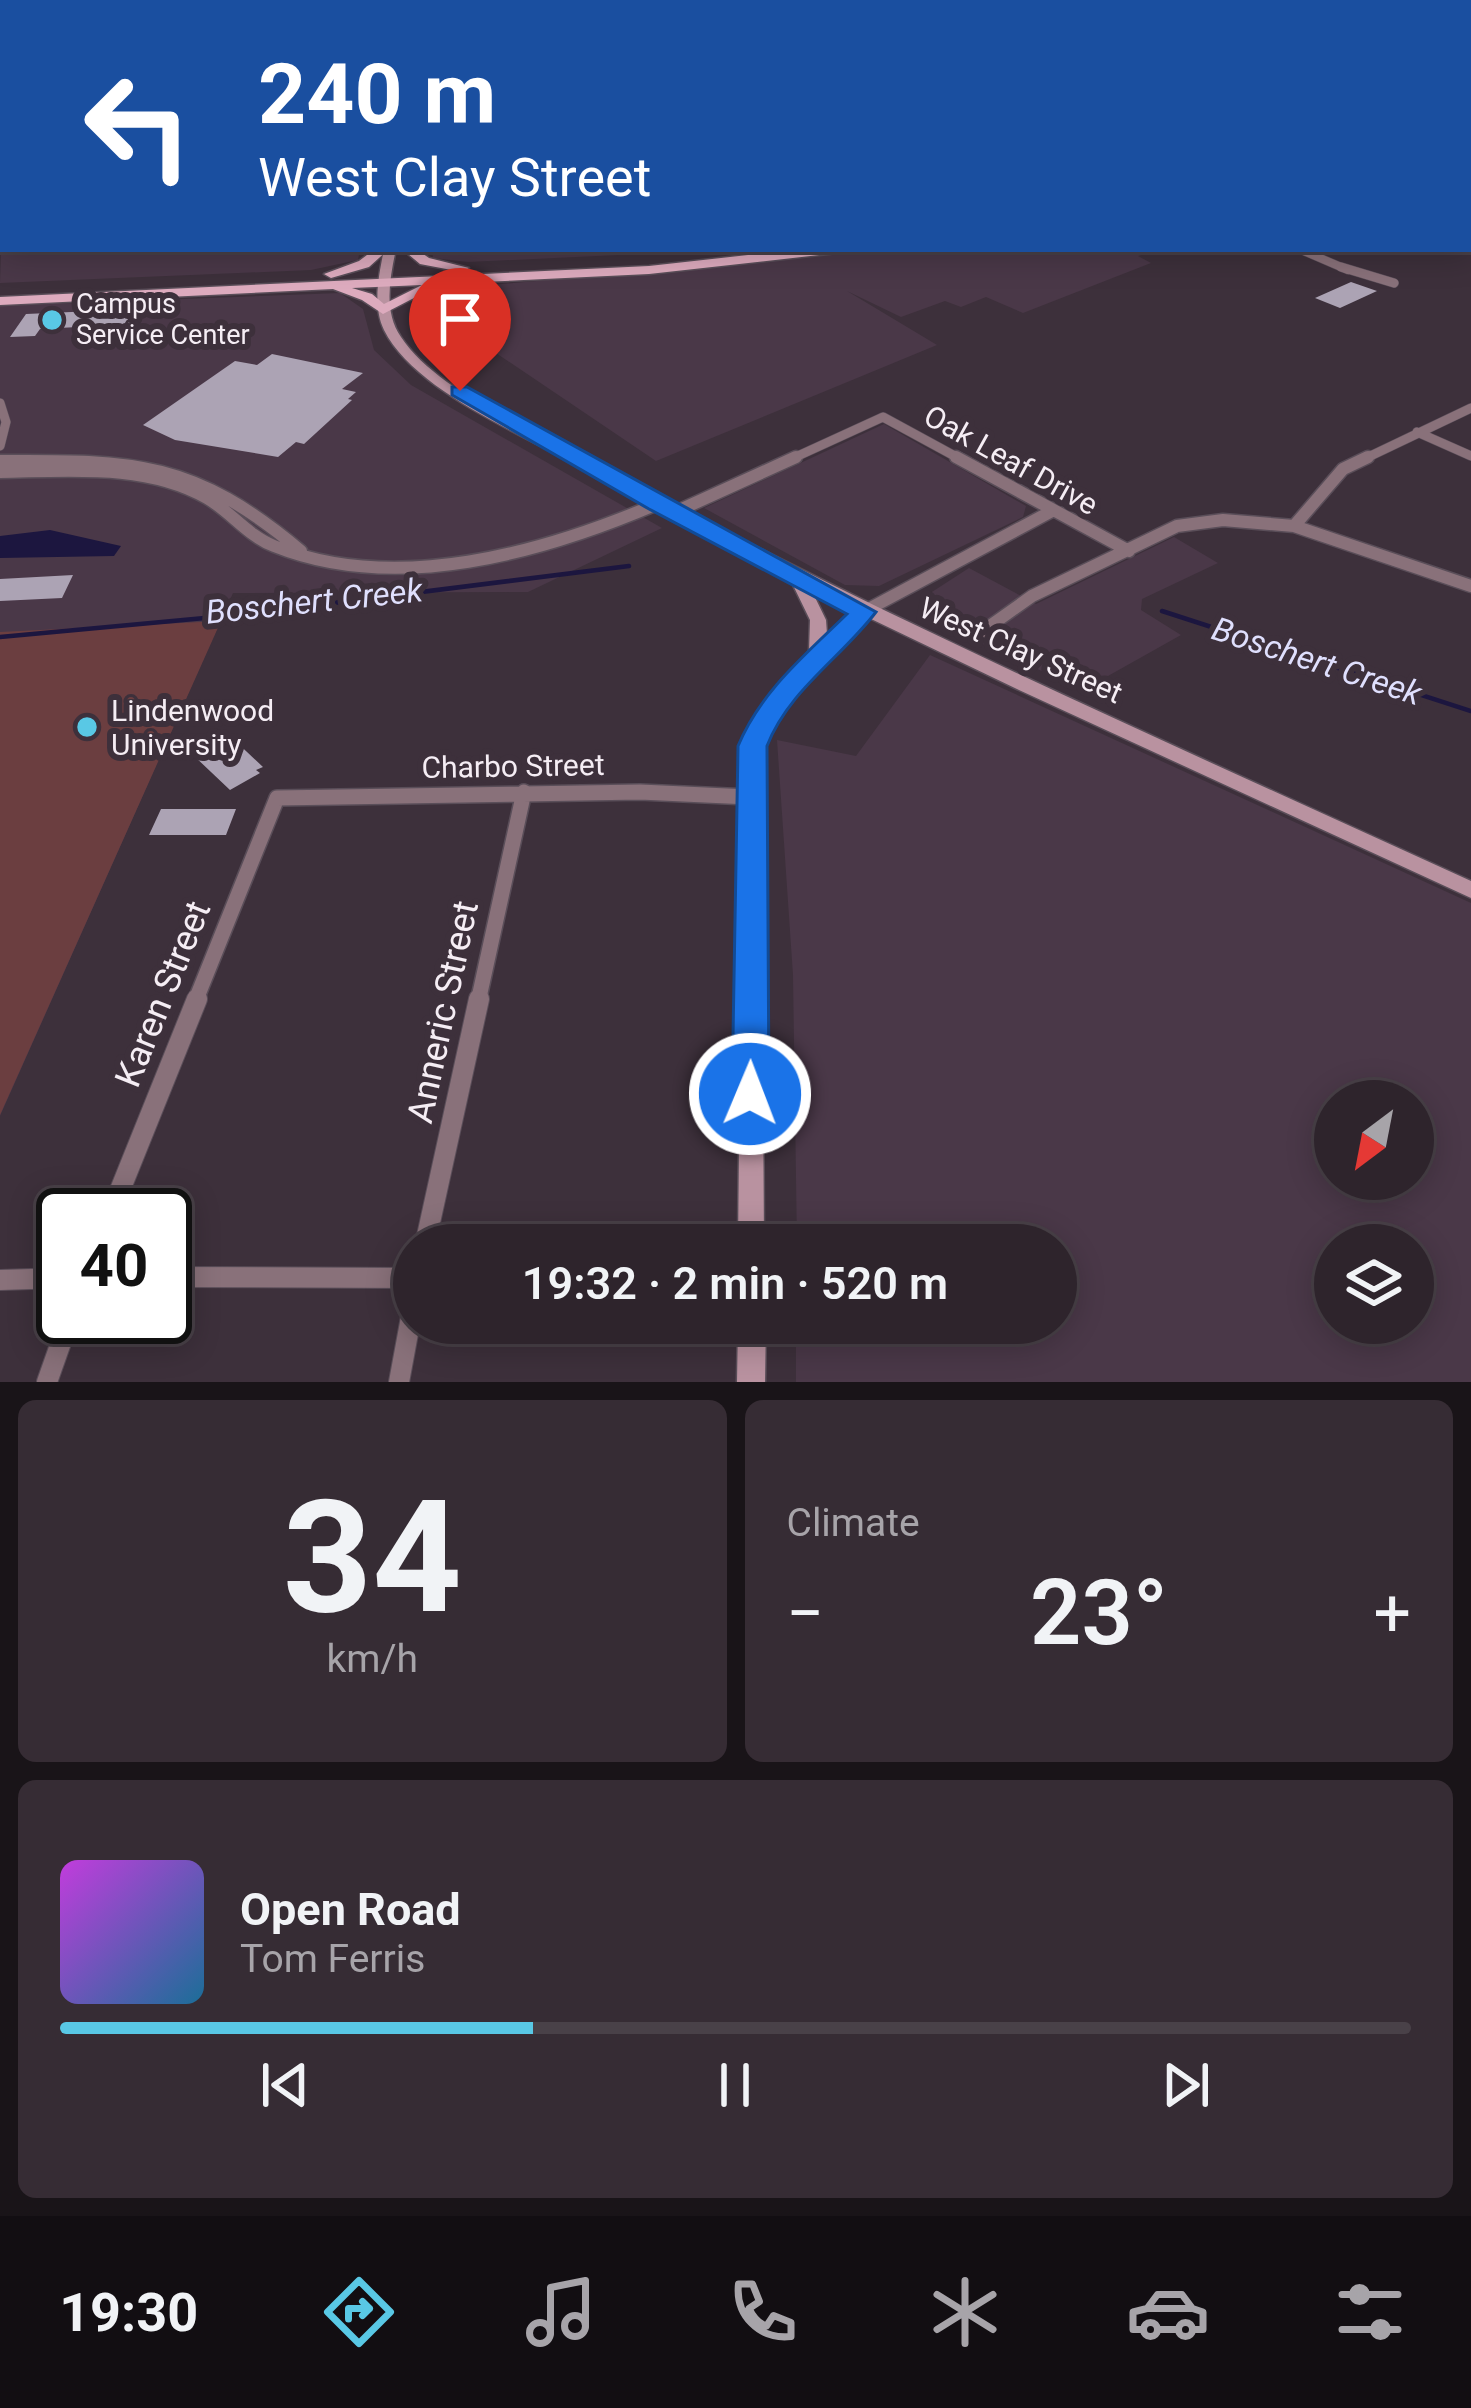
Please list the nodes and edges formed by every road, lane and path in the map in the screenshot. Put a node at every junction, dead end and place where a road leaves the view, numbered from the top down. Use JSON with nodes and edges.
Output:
{"nodes":[{"id":1,"x":382,"y":252,"type":"edge"},
{"id":2,"x":386,"y":252,"type":"edge"},
{"id":3,"x":412,"y":252,"type":"edge"},
{"id":4,"x":807,"y":252,"type":"edge"},
{"id":5,"x":1306,"y":252,"type":"edge"},
{"id":6,"x":708,"y":262,"type":"junction"},
{"id":7,"x":480,"y":269,"type":"junction"},
{"id":8,"x":330,"y":274,"type":"junction"},
{"id":9,"x":384,"y":276,"type":"junction"},
{"id":10,"x":454,"y":278,"type":"junction"},
{"id":11,"x":1394,"y":283,"type":"dead end"},
{"id":12,"x":267,"y":286,"type":"junction"},
{"id":13,"x":0,"y":297,"type":"edge"},
{"id":14,"x":383,"y":310,"type":"junction"},
{"id":15,"x":0,"y":403,"type":"edge"},
{"id":16,"x":1471,"y":408,"type":"edge"},
{"id":17,"x":1417,"y":433,"type":"junction"},
{"id":18,"x":0,"y":446,"type":"edge"},
{"id":19,"x":1471,"y":456,"type":"edge"},
{"id":20,"x":0,"y":461,"type":"edge"},
{"id":21,"x":0,"y":472,"type":"edge"},
{"id":22,"x":657,"y":504,"type":"junction"},
{"id":23,"x":1052,"y":511,"type":"junction"},
{"id":24,"x":674,"y":513,"type":"junction"},
{"id":25,"x":1294,"y":526,"type":"junction"},
{"id":26,"x":1129,"y":551,"type":"junction"},
{"id":27,"x":305,"y":555,"type":"junction"},
{"id":28,"x":799,"y":579,"type":"junction"},
{"id":29,"x":1471,"y":586,"type":"edge"},
{"id":30,"x":863,"y":612,"type":"junction"},
{"id":31,"x":983,"y":631,"type":"dead end"},
{"id":32,"x":818,"y":654,"type":"junction"},
{"id":33,"x":524,"y":792,"type":"junction"},
{"id":34,"x":749,"y":797,"type":"junction"},
{"id":35,"x":277,"y":798,"type":"joint"},
{"id":36,"x":1471,"y":890,"type":"edge"},
{"id":37,"x":121,"y":1188,"type":"edge"},
{"id":38,"x":430,"y":1224,"type":"edge"},
{"id":39,"x":751,"y":1224,"type":"edge"},
{"id":40,"x":192,"y":1277,"type":"edge"},
{"id":41,"x":393,"y":1278,"type":"edge"},
{"id":42,"x":36,"y":1279,"type":"edge"},
{"id":43,"x":0,"y":1280,"type":"edge"},
{"id":44,"x":60,"y":1344,"type":"edge"},
{"id":45,"x":406,"y":1344,"type":"edge"},
{"id":46,"x":752,"y":1344,"type":"edge"},
{"id":47,"x":46,"y":1382,"type":"edge"},
{"id":48,"x":399,"y":1382,"type":"edge"},
{"id":49,"x":751,"y":1382,"type":"edge"}],
"edges":[{"from":1,"to":8,"type":"main road"},
{"from":2,"to":9,"type":"main road"},
{"from":3,"to":7,"type":"main road"},
{"from":4,"to":6,"type":"main road"},
{"from":5,"to":11,"type":"street"},
{"from":6,"to":7,"type":"main road"},
{"from":6,"to":10,"type":"main road"},
{"from":7,"to":9,"type":"main road"},
{"from":8,"to":9,"type":"main road"},
{"from":8,"to":13,"type":"main road"},
{"from":9,"to":10,"type":"main road"},
{"from":9,"to":12,"type":"main road"},
{"from":9,"to":14,"type":"main road"},
{"from":10,"to":14,"type":"main road"},
{"from":12,"to":13,"type":"main road"},
{"from":12,"to":14,"type":"main road"},
{"from":14,"to":22,"type":"main road","name":"West Clay Street"},
{"from":15,"to":18,"type":"street"},
{"from":16,"to":17,"type":"street"},
{"from":17,"to":19,"type":"street"},
{"from":17,"to":25,"type":"street"},
{"from":20,"to":27,"type":"street"},
{"from":21,"to":27,"type":"street"},
{"from":22,"to":24,"type":"main road","name":"West Clay Street"},
{"from":22,"to":27,"type":"street"},
{"from":23,"to":24,"type":"street","name":"Oak Leaf Drive"},
{"from":23,"to":26,"type":"street","name":"Oak Leaf Drive"},
{"from":23,"to":30,"type":"street"},
{"from":24,"to":28,"type":"main road","name":"West Clay Street"},
{"from":25,"to":26,"type":"street"},
{"from":25,"to":29,"type":"street"},
{"from":26,"to":31,"type":"street"},
{"from":28,"to":30,"type":"main road","name":"West Clay Street"},
{"from":28,"to":32,"type":"main road"},
{"from":30,"to":32,"type":"main road"},
{"from":30,"to":36,"type":"main road","name":"West Clay Street"},
{"from":32,"to":34,"type":"main road"},
{"from":33,"to":34,"type":"street","name":"Charbo Street"},
{"from":33,"to":35,"type":"street","name":"Charbo Street"},
{"from":33,"to":38,"type":"street","name":"Anneric Street"},
{"from":34,"to":39,"type":"main road"},
{"from":35,"to":37,"type":"street","name":"Karen Street"},
{"from":40,"to":41,"type":"street"},
{"from":42,"to":43,"type":"street"},
{"from":44,"to":47,"type":"street"},
{"from":45,"to":48,"type":"street"},
{"from":46,"to":49,"type":"main road"}]}
